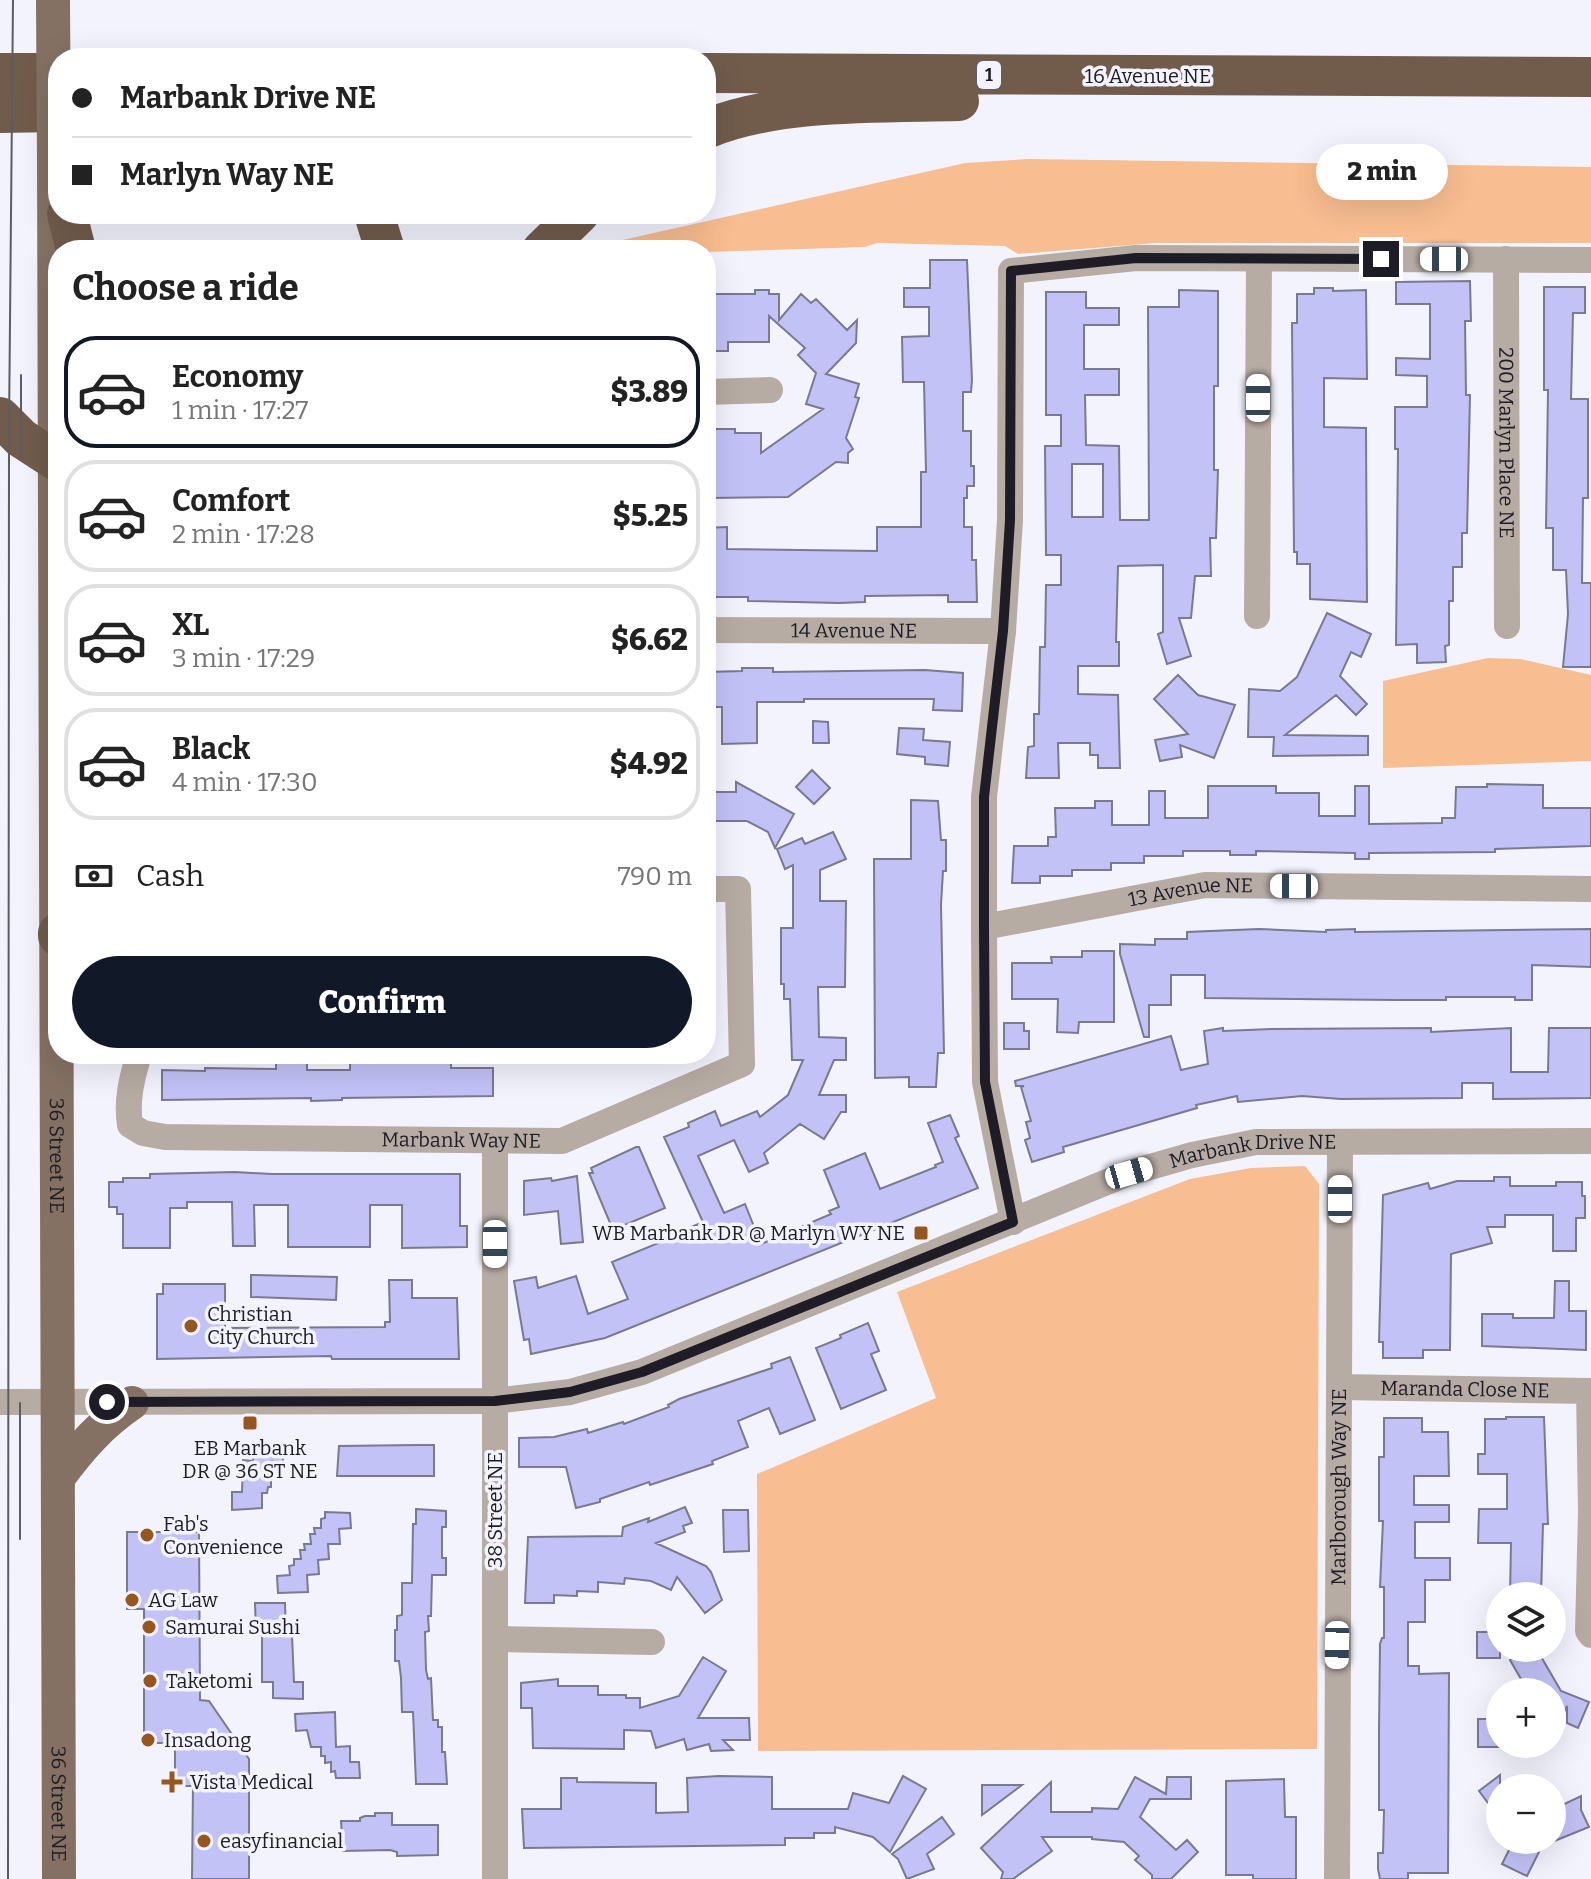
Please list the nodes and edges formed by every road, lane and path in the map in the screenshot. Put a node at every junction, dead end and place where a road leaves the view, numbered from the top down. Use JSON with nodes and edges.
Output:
{"nodes":[{"id":1,"x":53,"y":0,"type":"edge"},
{"id":2,"x":54,"y":48,"type":"edge"},
{"id":3,"x":0,"y":73,"type":"edge"},
{"id":4,"x":48,"y":73,"type":"edge"},
{"id":5,"x":716,"y":73,"type":"edge"},
{"id":6,"x":1272,"y":76,"type":"junction"},
{"id":7,"x":1591,"y":77,"type":"edge"},
{"id":8,"x":48,"y":112,"type":"edge"},
{"id":9,"x":0,"y":113,"type":"edge"},
{"id":10,"x":716,"y":126,"type":"edge"},
{"id":11,"x":569,"y":224,"type":"edge"},
{"id":12,"x":552,"y":240,"type":"edge"},
{"id":13,"x":1259,"y":259,"type":"junction"},
{"id":14,"x":1506,"y":259,"type":"junction"},
{"id":15,"x":1591,"y":260,"type":"edge"},
{"id":16,"x":770,"y":390,"type":"dead end"},
{"id":17,"x":716,"y":392,"type":"edge"},
{"id":18,"x":0,"y":417,"type":"edge"},
{"id":19,"x":48,"y":455,"type":"edge"},
{"id":20,"x":1257,"y":616,"type":"dead end"},
{"id":21,"x":1507,"y":626,"type":"dead end"},
{"id":22,"x":716,"y":630,"type":"edge"},
{"id":23,"x":1003,"y":631,"type":"junction"},
{"id":24,"x":716,"y":889,"type":"edge"},
{"id":25,"x":1591,"y":889,"type":"edge"},
{"id":26,"x":984,"y":927,"type":"junction"},
{"id":27,"x":58,"y":1064,"type":"edge"},
{"id":28,"x":136,"y":1064,"type":"edge"},
{"id":29,"x":495,"y":1141,"type":"junction"},
{"id":30,"x":1591,"y":1141,"type":"edge"},
{"id":31,"x":1340,"y":1142,"type":"junction"},
{"id":32,"x":1013,"y":1222,"type":"junction"},
{"id":33,"x":1339,"y":1387,"type":"junction"},
{"id":34,"x":1590,"y":1391,"type":"edge"},
{"id":35,"x":495,"y":1401,"type":"junction"},
{"id":36,"x":0,"y":1402,"type":"edge"},
{"id":37,"x":58,"y":1402,"type":"junction"},
{"id":38,"x":132,"y":1403,"type":"junction"},
{"id":39,"x":58,"y":1478,"type":"junction"},
{"id":40,"x":1591,"y":1635,"type":"edge"},
{"id":41,"x":495,"y":1639,"type":"junction"},
{"id":42,"x":652,"y":1642,"type":"dead end"},
{"id":43,"x":59,"y":1879,"type":"edge"},
{"id":44,"x":495,"y":1879,"type":"edge"},
{"id":45,"x":1337,"y":1879,"type":"edge"}],
"edges":[{"from":1,"to":2,"type":"main road","name":"36 Street NE","bridge":true},
{"from":3,"to":4,"type":"highway"},
{"from":5,"to":6,"type":"highway","name":"16 Avenue NE","number":"1"},
{"from":6,"to":7,"type":"highway","name":"16 Avenue NE","number":"1"},
{"from":6,"to":10,"type":"highway"},
{"from":8,"to":9,"type":"highway"},
{"from":11,"to":12,"type":"highway"},
{"from":13,"to":14,"type":"street"},
{"from":13,"to":20,"type":"street"},
{"from":13,"to":23,"type":"street"},
{"from":14,"to":15,"type":"street"},
{"from":14,"to":21,"type":"street","name":"200 Marlyn Place NE"},
{"from":16,"to":17,"type":"street"},
{"from":18,"to":19,"type":"highway"},
{"from":22,"to":23,"type":"street","name":"14 Avenue NE"},
{"from":23,"to":26,"type":"street"},
{"from":24,"to":29,"type":"street","name":"Marbank Way NE"},
{"from":25,"to":26,"type":"street","name":"13 Avenue NE"},
{"from":26,"to":32,"type":"street"},
{"from":27,"to":37,"type":"main road","name":"36 Street NE"},
{"from":28,"to":29,"type":"street","name":"Marbank Way NE"},
{"from":29,"to":35,"type":"street","name":"38 Street NE"},
{"from":30,"to":31,"type":"street","name":"Marbank Drive NE"},
{"from":31,"to":32,"type":"street","name":"Marbank Drive NE"},
{"from":31,"to":33,"type":"street","name":"Marlborough Way NE"},
{"from":32,"to":35,"type":"street","name":"Marbank Drive NE"},
{"from":33,"to":34,"type":"street","name":"Maranda Close NE"},
{"from":33,"to":45,"type":"street","name":"Marlborough Way NE"},
{"from":34,"to":40,"type":"street","name":"Maranda Close NE"},
{"from":35,"to":38,"type":"street","name":"Marbank Drive NE"},
{"from":35,"to":41,"type":"street","name":"38 Street NE"},
{"from":36,"to":37,"type":"street","name":"Marbank Drive NE"},
{"from":37,"to":38,"type":"street","name":"Marbank Drive NE"},
{"from":37,"to":39,"type":"main road","name":"36 Street NE"},
{"from":38,"to":39,"type":"main road"},
{"from":39,"to":43,"type":"main road","name":"36 Street NE"},
{"from":41,"to":42,"type":"street"},
{"from":41,"to":44,"type":"street","name":"38 Street NE"}]}
